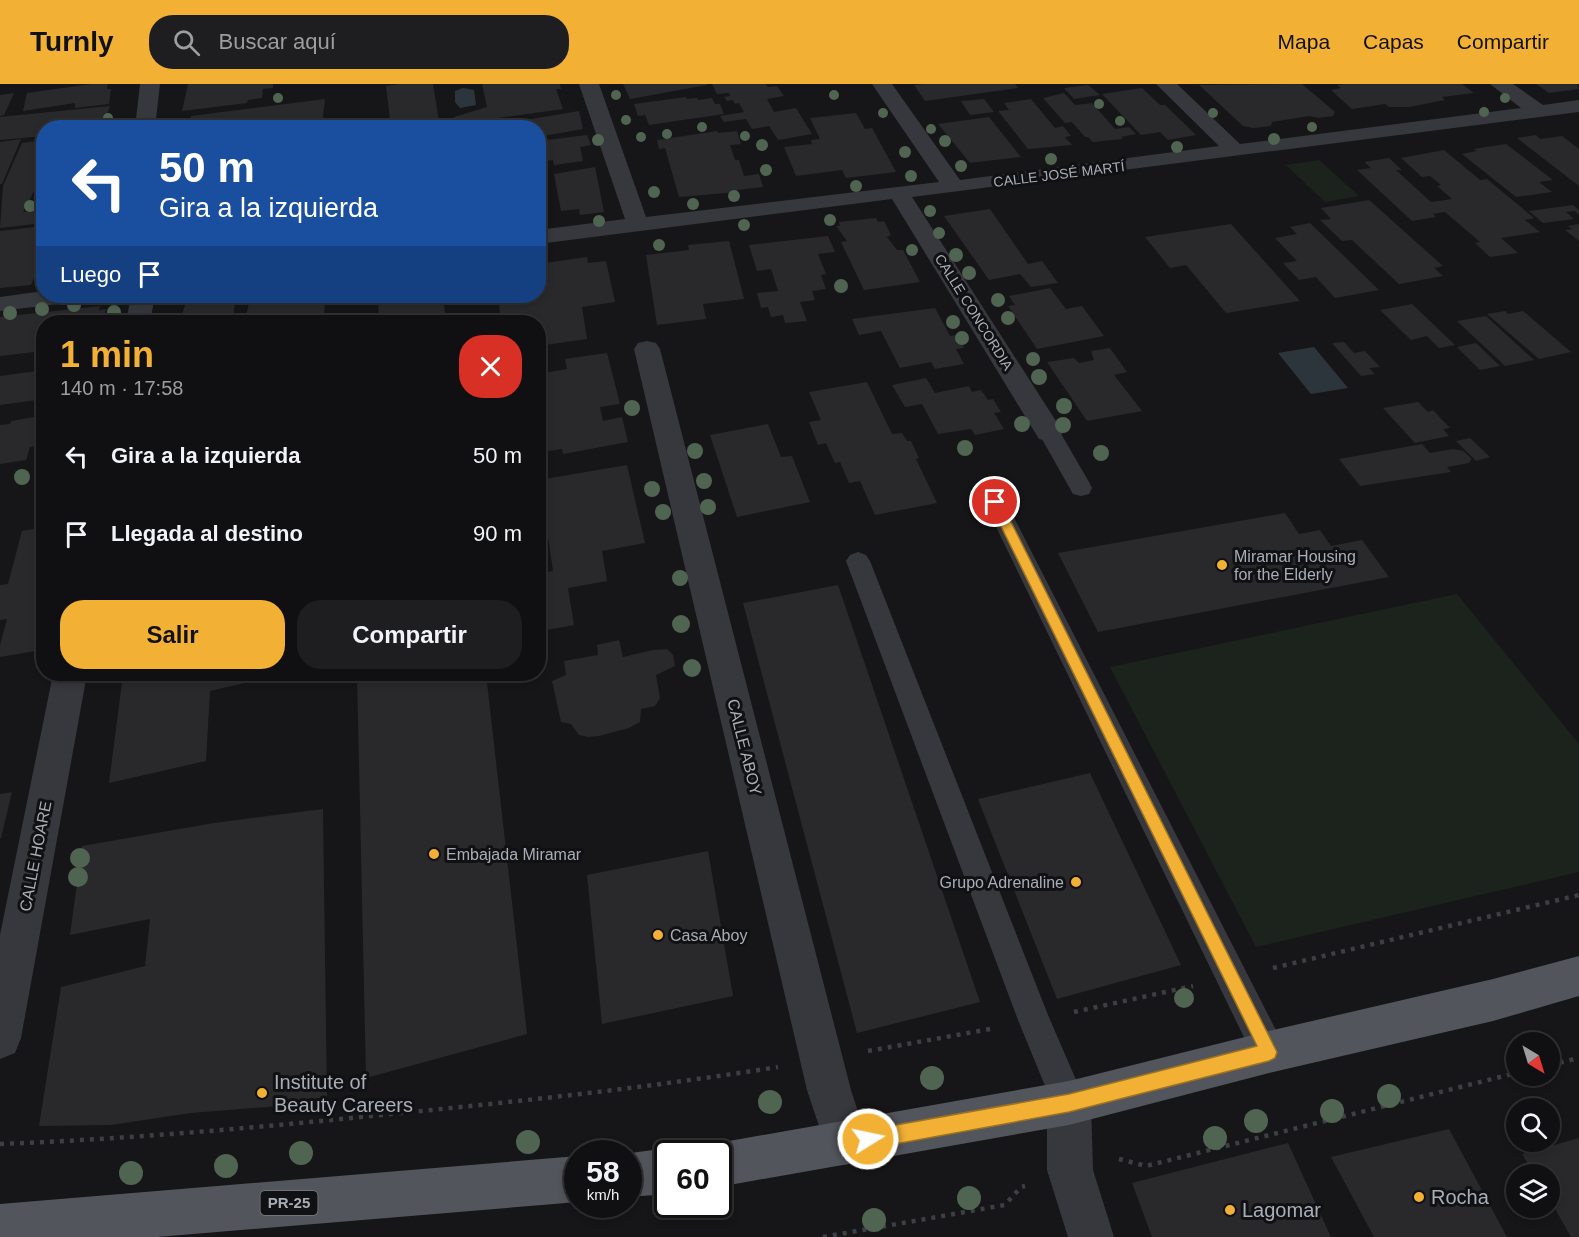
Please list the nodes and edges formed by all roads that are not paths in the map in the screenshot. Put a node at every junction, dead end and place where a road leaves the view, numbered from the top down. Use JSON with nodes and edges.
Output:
{"nodes":[{"id":1,"x":150,"y":84,"type":"edge"},
{"id":2,"x":589,"y":84,"type":"edge"},
{"id":3,"x":882,"y":84,"type":"edge"},
{"id":4,"x":1166,"y":84,"type":"edge"},
{"id":5,"x":1500,"y":84,"type":"edge"},
{"id":6,"x":1579,"y":106,"type":"edge"},
{"id":7,"x":1539,"y":111,"type":"junction"},
{"id":8,"x":146,"y":120,"type":"edge"},
{"id":9,"x":1236,"y":151,"type":"junction"},
{"id":10,"x":954,"y":187,"type":"junction"},
{"id":11,"x":898,"y":192,"type":"junction"},
{"id":12,"x":638,"y":225,"type":"junction"},
{"id":13,"x":546,"y":236,"type":"edge"},
{"id":14,"x":36,"y":300,"type":"edge"},
{"id":15,"x":0,"y":304,"type":"edge"},
{"id":16,"x":647,"y":349,"type":"dead end"},
{"id":17,"x":1049,"y":432,"type":"joint"},
{"id":18,"x":1082,"y":488,"type":"dead end"},
{"id":19,"x":995,"y":502,"type":"dead end"},
{"id":20,"x":858,"y":561,"type":"dead end"},
{"id":21,"x":69,"y":681,"type":"edge"},
{"id":22,"x":1579,"y":975,"type":"edge"},
{"id":23,"x":0,"y":1038,"type":"edge"},
{"id":24,"x":1269,"y":1052,"type":"junction"},
{"id":25,"x":1069,"y":1103,"type":"junction"},
{"id":26,"x":846,"y":1143,"type":"junction"},
{"id":27,"x":732,"y":1163,"type":"edge"},
{"id":28,"x":564,"y":1180,"type":"edge"},
{"id":29,"x":0,"y":1227,"type":"edge"},
{"id":30,"x":1091,"y":1237,"type":"edge"}],
"edges":[{"from":1,"to":8,"type":"street"},
{"from":2,"to":12,"type":"street"},
{"from":3,"to":10,"type":"street"},
{"from":4,"to":9,"type":"street"},
{"from":5,"to":7,"type":"street"},
{"from":6,"to":7,"type":"street","name":"CALLE JOSÉ MARTÍ"},
{"from":7,"to":9,"type":"street","name":"CALLE JOSÉ MARTÍ"},
{"from":9,"to":10,"type":"street","name":"CALLE JOSÉ MARTÍ"},
{"from":10,"to":11,"type":"street","name":"CALLE JOSÉ MARTÍ"},
{"from":11,"to":12,"type":"street","name":"CALLE JOSÉ MARTÍ"},
{"from":11,"to":17,"type":"street","name":"CALLE CONCORDIA"},
{"from":12,"to":13,"type":"street","name":"CALLE JOSÉ MARTÍ"},
{"from":14,"to":15,"type":"street"},
{"from":16,"to":26,"type":"street","name":"CALLE ABOY"},
{"from":17,"to":18,"type":"lane"},
{"from":19,"to":24,"type":"lane"},
{"from":20,"to":25,"type":"lane"},
{"from":21,"to":23,"type":"street","name":"CALLE HOARE"},
{"from":22,"to":24,"type":"main road"},
{"from":24,"to":25,"type":"main road"},
{"from":25,"to":26,"type":"main road"},
{"from":25,"to":30,"type":"street"},
{"from":26,"to":27,"type":"main road"},
{"from":28,"to":29,"type":"main road","number":"PR-25"}]}
